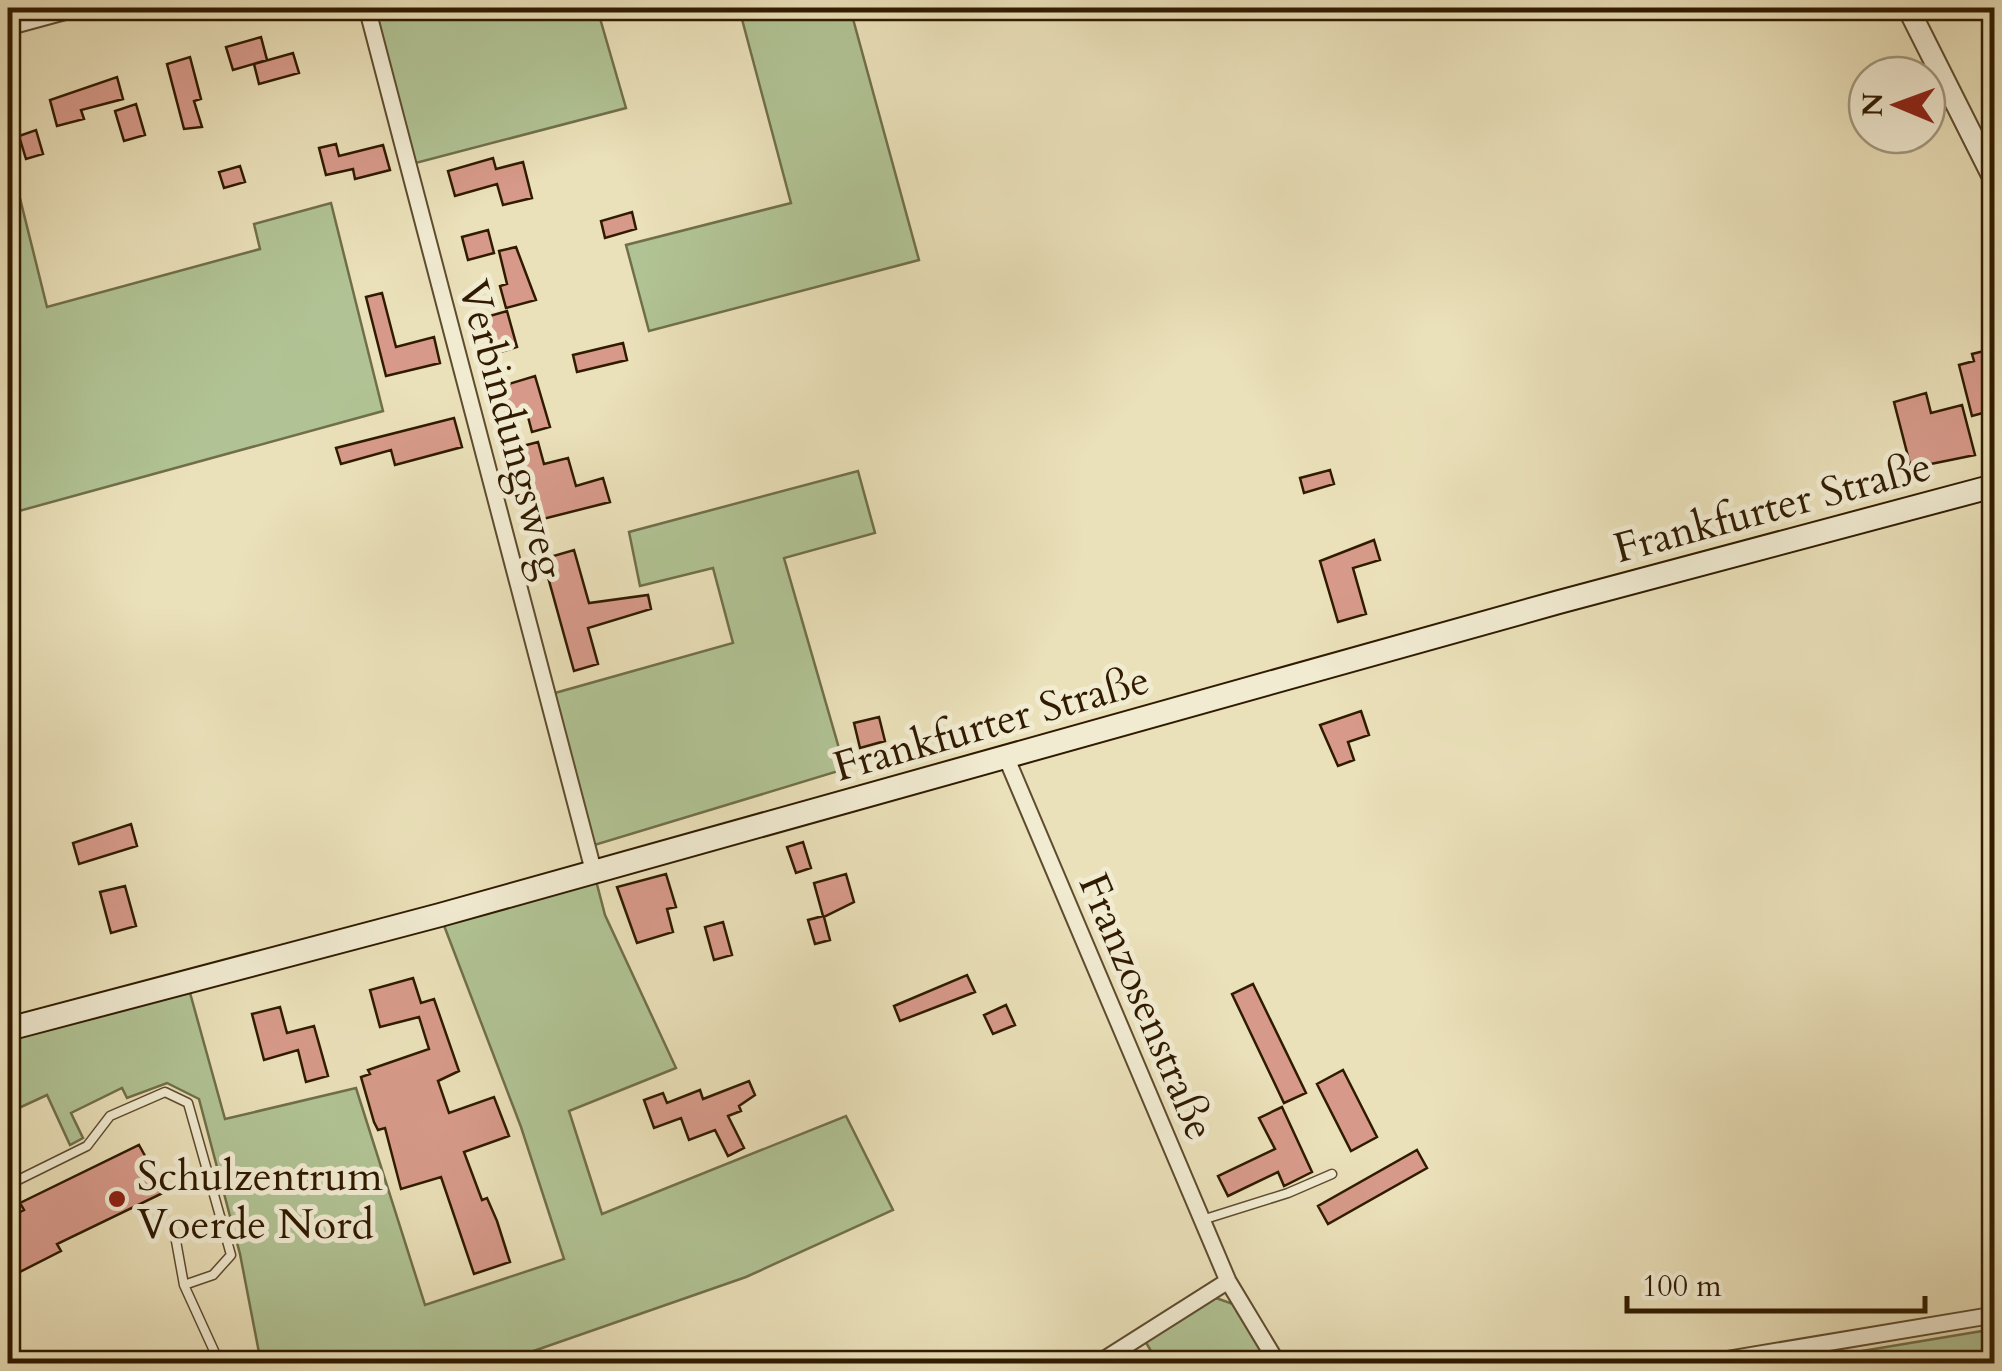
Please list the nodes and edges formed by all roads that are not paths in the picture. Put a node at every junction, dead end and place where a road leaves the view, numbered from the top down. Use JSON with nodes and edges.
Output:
{"nodes":[{"id":1,"x":78,"y":8,"type":"edge"},
{"id":2,"x":367,"y":8,"type":"edge"},
{"id":3,"x":1908,"y":8,"type":"edge"},
{"id":4,"x":8,"y":27,"type":"edge"},
{"id":5,"x":1994,"y":178,"type":"edge"},
{"id":6,"x":1994,"y":486,"type":"edge"},
{"id":7,"x":1006,"y":756,"type":"junction"},
{"id":8,"x":593,"y":869,"type":"junction"},
{"id":9,"x":8,"y":1029,"type":"edge"},
{"id":10,"x":1332,"y":1174,"type":"dead end"},
{"id":11,"x":8,"y":1185,"type":"edge"},
{"id":12,"x":1202,"y":1220,"type":"junction"},
{"id":13,"x":176,"y":1240,"type":"dead end"},
{"id":14,"x":1228,"y":1281,"type":"junction"},
{"id":15,"x":184,"y":1285,"type":"junction"},
{"id":16,"x":1994,"y":1315,"type":"edge"},
{"id":17,"x":220,"y":1364,"type":"edge"},
{"id":18,"x":1098,"y":1364,"type":"edge"},
{"id":19,"x":1278,"y":1364,"type":"edge"},
{"id":20,"x":1700,"y":1364,"type":"edge"}],
"edges":[{"from":1,"to":4,"type":"street"},
{"from":2,"to":8,"type":"street","name":"Verbindungsweg"},
{"from":3,"to":5,"type":"street"},
{"from":6,"to":7,"type":"main road","name":"Frankfurter Straße"},
{"from":7,"to":8,"type":"main road","name":"Frankfurter Straße"},
{"from":7,"to":12,"type":"street","name":"Franzosenstraße"},
{"from":8,"to":9,"type":"main road","name":"Frankfurter Straße"},
{"from":10,"to":12,"type":"lane"},
{"from":11,"to":15,"type":"lane"},
{"from":12,"to":14,"type":"street","name":"Franzosenstraße"},
{"from":13,"to":15,"type":"lane"},
{"from":14,"to":18,"type":"street"},
{"from":14,"to":19,"type":"street","name":"Franzosenstraße"},
{"from":15,"to":17,"type":"lane"},
{"from":16,"to":20,"type":"street"}]}
